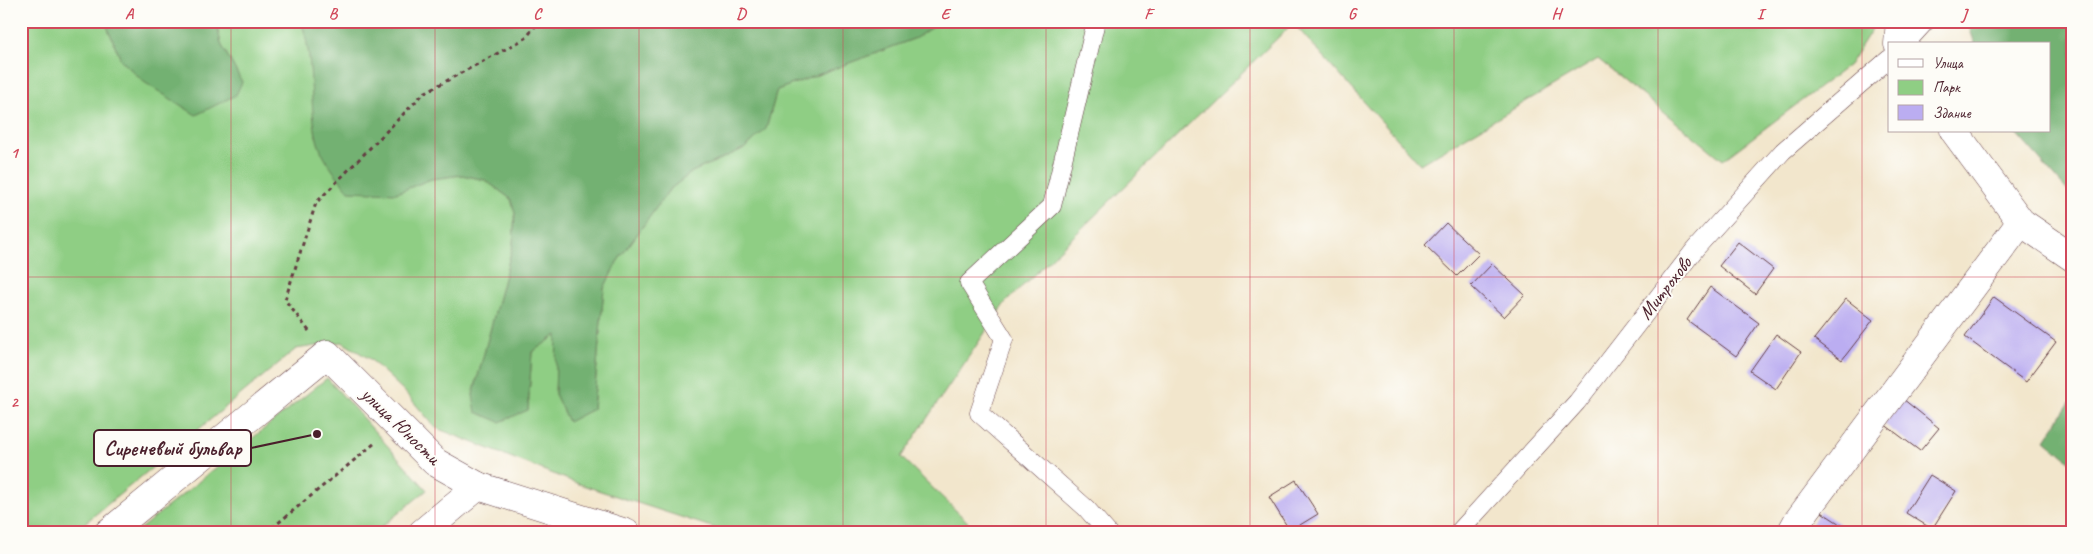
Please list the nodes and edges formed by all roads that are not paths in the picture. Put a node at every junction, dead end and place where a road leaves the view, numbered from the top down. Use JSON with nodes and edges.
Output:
{"nodes":[{"id":1,"x":1096,"y":21,"type":"edge"},
{"id":2,"x":1900,"y":21,"type":"edge"},
{"id":3,"x":1926,"y":21,"type":"edge"},
{"id":4,"x":1898,"y":42,"type":"edge"},
{"id":5,"x":1907,"y":42,"type":"edge"},
{"id":6,"x":1888,"y":60,"type":"edge"},
{"id":7,"x":1955,"y":132,"type":"edge"},
{"id":8,"x":2021,"y":222,"type":"junction"},
{"id":9,"x":2072,"y":257,"type":"edge"},
{"id":10,"x":478,"y":486,"type":"junction"},
{"id":11,"x":108,"y":533,"type":"edge"},
{"id":12,"x":422,"y":533,"type":"edge"},
{"id":13,"x":626,"y":533,"type":"edge"},
{"id":14,"x":1108,"y":533,"type":"edge"},
{"id":15,"x":1458,"y":533,"type":"edge"},
{"id":16,"x":1792,"y":533,"type":"edge"}],
"edges":[{"from":1,"to":14,"type":"lane"},
{"from":2,"to":4,"type":"street"},
{"from":3,"to":5,"type":"lane"},
{"from":6,"to":15,"type":"lane","name":"Митрохово"},
{"from":7,"to":8,"type":"street"},
{"from":8,"to":9,"type":"street"},
{"from":8,"to":16,"type":"street"},
{"from":10,"to":11,"type":"street","name":"улица Юности"},
{"from":10,"to":12,"type":"street"},
{"from":10,"to":13,"type":"street","name":"улица Юности"}]}
